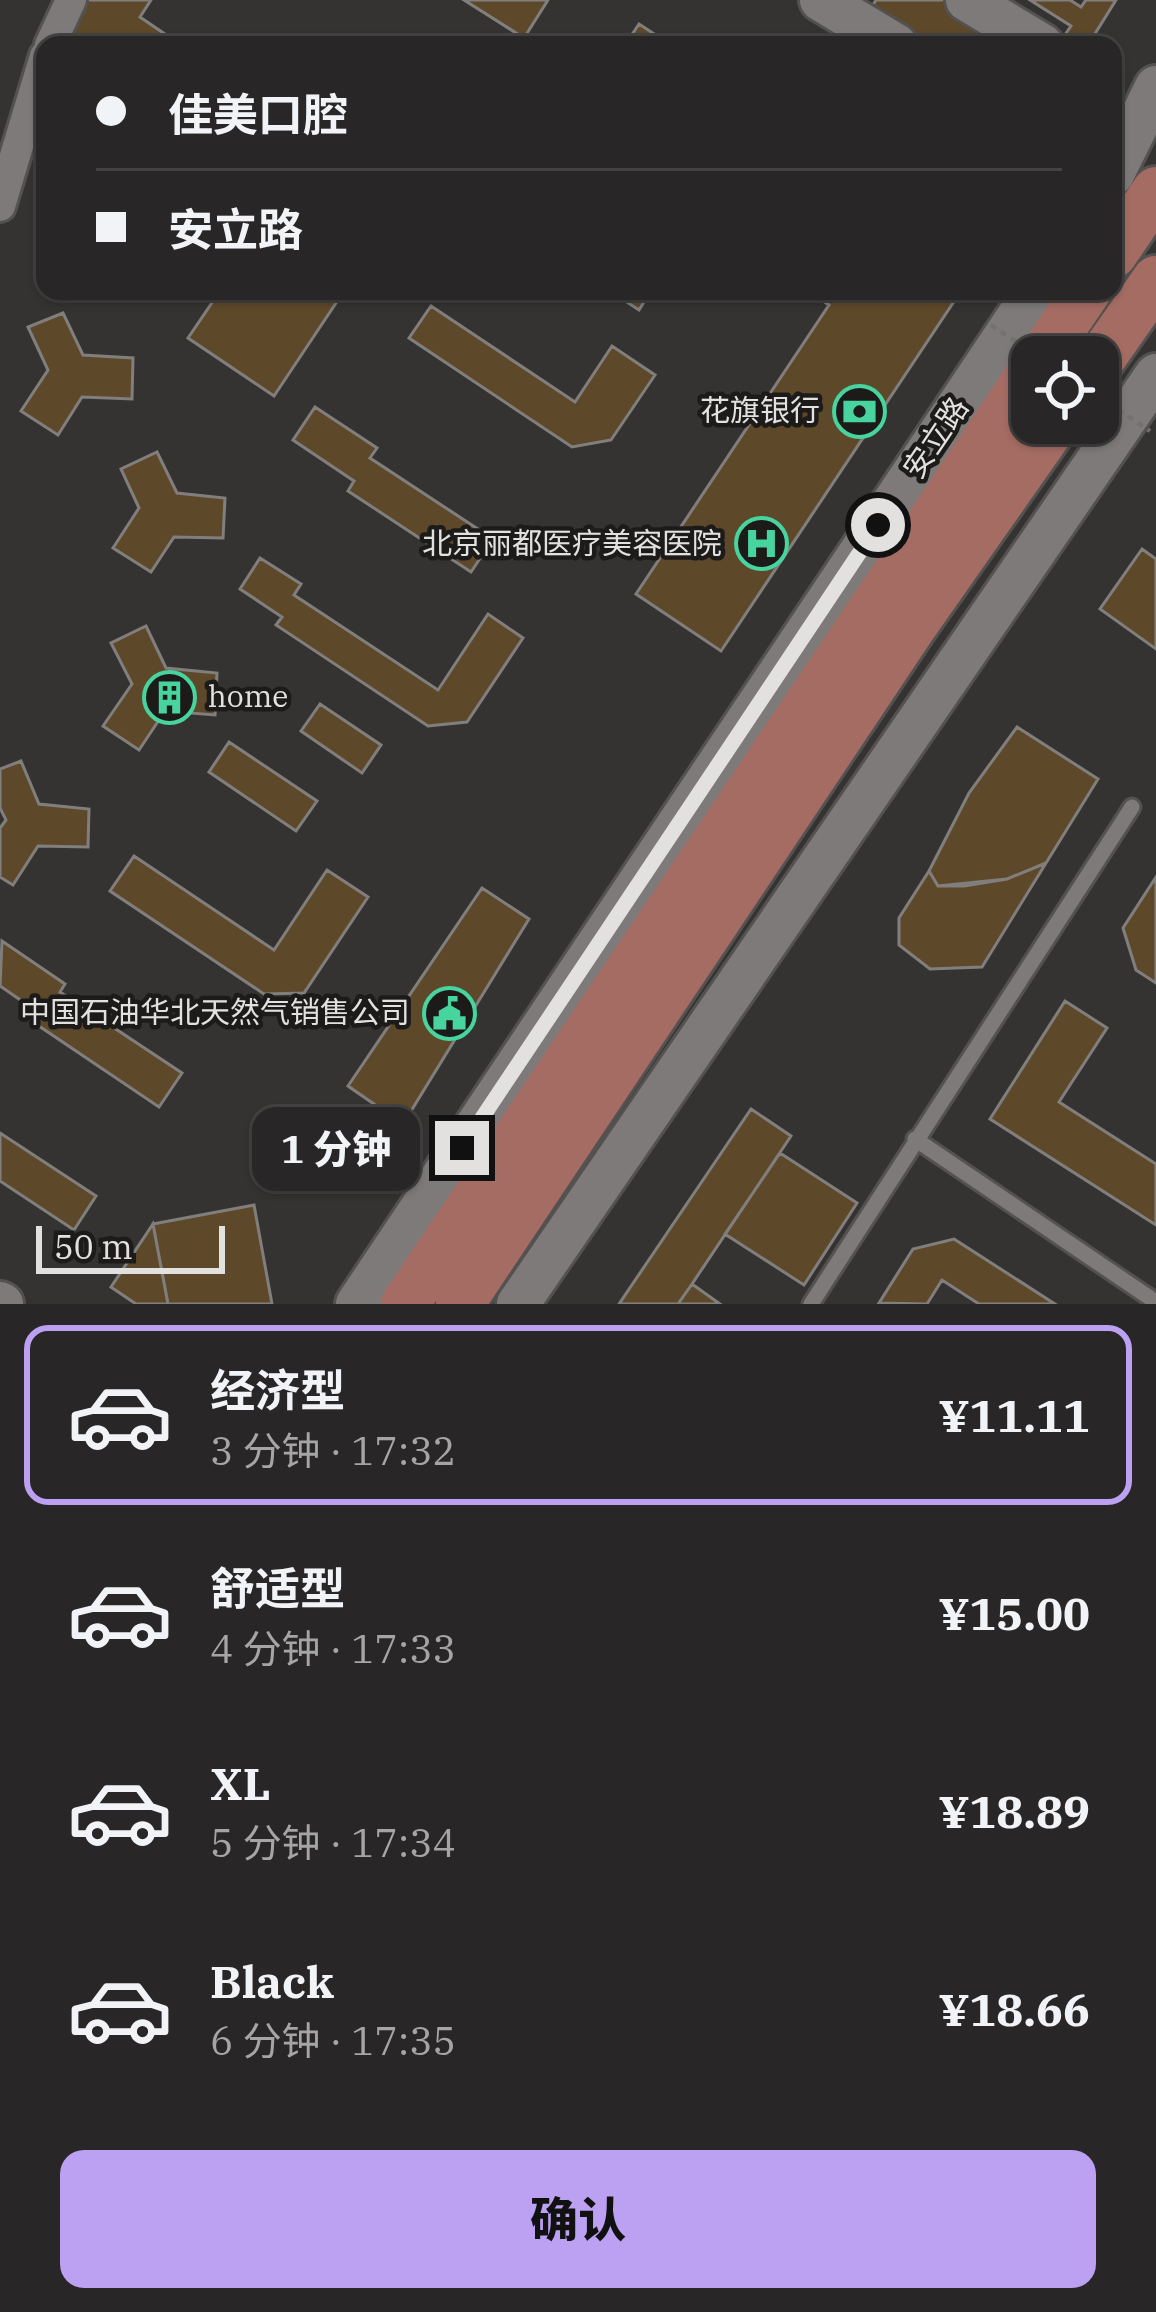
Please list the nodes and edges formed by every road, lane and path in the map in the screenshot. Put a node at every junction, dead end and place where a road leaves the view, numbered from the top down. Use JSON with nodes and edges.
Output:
{"nodes":[{"id":1,"x":71,"y":0,"type":"edge"},
{"id":2,"x":821,"y":0,"type":"edge"},
{"id":3,"x":967,"y":0,"type":"edge"},
{"id":4,"x":54,"y":36,"type":"edge"},
{"id":5,"x":881,"y":36,"type":"edge"},
{"id":6,"x":1027,"y":36,"type":"edge"},
{"id":7,"x":36,"y":86,"type":"edge"},
{"id":8,"x":1142,"y":100,"type":"edge"},
{"id":9,"x":1135,"y":181,"type":"edge"},
{"id":10,"x":0,"y":206,"type":"edge"},
{"id":11,"x":1122,"y":224,"type":"edge"},
{"id":12,"x":1156,"y":280,"type":"edge"},
{"id":13,"x":1029,"y":300,"type":"edge"},
{"id":14,"x":1082,"y":300,"type":"edge"},
{"id":15,"x":991,"y":325,"type":"dead end"},
{"id":16,"x":1056,"y":336,"type":"edge"},
{"id":17,"x":1116,"y":336,"type":"edge"},
{"id":18,"x":1011,"y":338,"type":"edge"},
{"id":19,"x":1156,"y":375,"type":"edge"},
{"id":20,"x":1011,"y":403,"type":"edge"},
{"id":21,"x":1119,"y":410,"type":"edge"},
{"id":22,"x":1150,"y":431,"type":"dead end"},
{"id":23,"x":1040,"y":444,"type":"edge"},
{"id":24,"x":1132,"y":807,"type":"dead end"},
{"id":25,"x":915,"y":1139,"type":"junction"},
{"id":26,"x":1156,"y":1302,"type":"edge"},
{"id":27,"x":357,"y":1304,"type":"edge"},
{"id":28,"x":404,"y":1304,"type":"edge"},
{"id":29,"x":460,"y":1304,"type":"edge"},
{"id":30,"x":518,"y":1304,"type":"edge"},
{"id":31,"x":811,"y":1304,"type":"edge"}],
"edges":[{"from":1,"to":4,"type":"street"},
{"from":2,"to":5,"type":"street"},
{"from":3,"to":6,"type":"street"},
{"from":7,"to":10,"type":"street"},
{"from":8,"to":9,"type":"street"},
{"from":9,"to":11,"type":"main road"},
{"from":12,"to":17,"type":"main road"},
{"from":13,"to":27,"type":"street","name":"安立路"},
{"from":14,"to":16,"type":"main road"},
{"from":15,"to":18,"type":"path","bridge":true},
{"from":19,"to":30,"type":"street"},
{"from":20,"to":28,"type":"main road","name":"安立路"},
{"from":21,"to":22,"type":"path","bridge":true},
{"from":23,"to":29,"type":"main road"},
{"from":24,"to":25,"type":"lane"},
{"from":25,"to":26,"type":"lane"},
{"from":25,"to":31,"type":"lane"}]}
